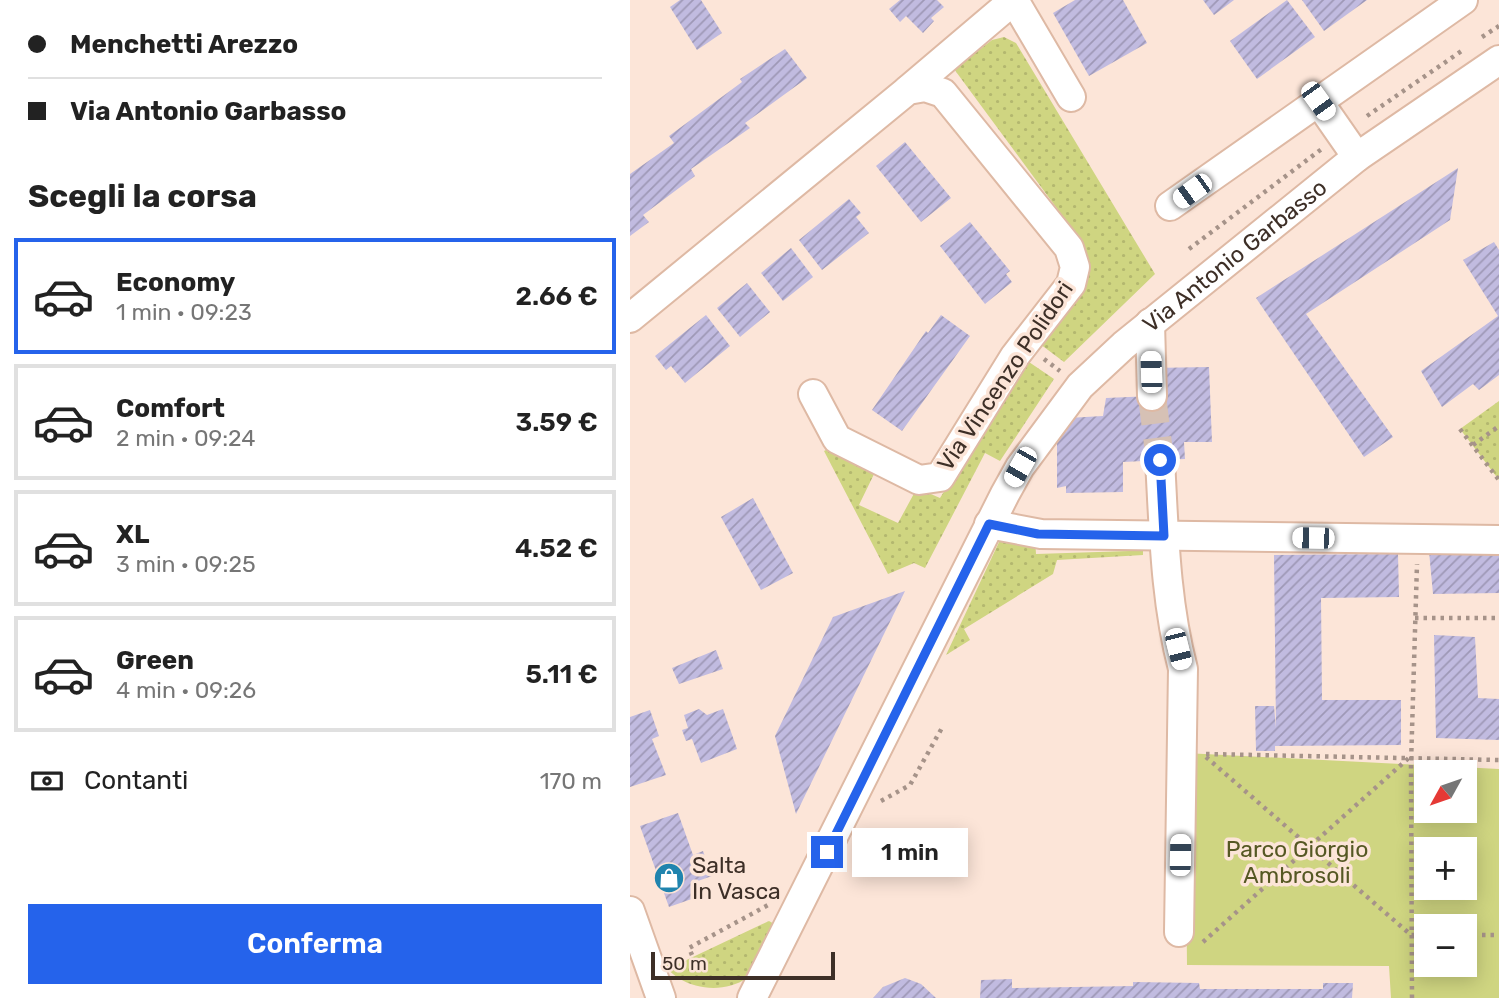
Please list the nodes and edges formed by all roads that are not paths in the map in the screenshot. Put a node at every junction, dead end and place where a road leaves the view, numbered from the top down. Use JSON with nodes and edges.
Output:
{"nodes":[{"id":1,"x":1014,"y":0,"type":"edge"},
{"id":2,"x":1463,"y":0,"type":"edge"},
{"id":3,"x":1496,"y":68,"type":"edge"},
{"id":4,"x":908,"y":90,"type":"junction"},
{"id":5,"x":1071,"y":97,"type":"dead end"},
{"id":6,"x":1318,"y":101,"type":"junction"},
{"id":7,"x":1357,"y":157,"type":"junction"},
{"id":8,"x":1171,"y":206,"type":"dead end"},
{"id":9,"x":630,"y":318,"type":"edge"},
{"id":10,"x":1150,"y":323,"type":"junction"},
{"id":11,"x":813,"y":394,"type":"dead end"},
{"id":12,"x":1152,"y":396,"type":"tunnel mouth"},
{"id":13,"x":1160,"y":460,"type":"tunnel mouth"},
{"id":14,"x":989,"y":524,"type":"junction"},
{"id":15,"x":1164,"y":536,"type":"junction"},
{"id":16,"x":1499,"y":540,"type":"edge"},
{"id":17,"x":630,"y":911,"type":"edge"},
{"id":18,"x":1189,"y":939,"type":"road end"},
{"id":19,"x":658,"y":990,"type":"edge"},
{"id":20,"x":757,"y":992,"type":"edge"},
{"id":21,"x":679,"y":998,"type":"edge"},
{"id":22,"x":734,"y":998,"type":"edge"}],
"edges":[{"from":1,"to":4,"type":"street"},
{"from":1,"to":5,"type":"street"},
{"from":2,"to":6,"type":"street"},
{"from":3,"to":7,"type":"street","name":"Via Antonio Garbasso"},
{"from":4,"to":9,"type":"street"},
{"from":4,"to":11,"type":"street","name":"Via Vincenzo Polidori"},
{"from":6,"to":7,"type":"street"},
{"from":6,"to":8,"type":"street"},
{"from":7,"to":10,"type":"street","name":"Via Antonio Garbasso"},
{"from":10,"to":12,"type":"street"},
{"from":10,"to":14,"type":"street","name":"Via Antonio Garbasso"},
{"from":13,"to":15,"type":"street"},
{"from":14,"to":15,"type":"street"},
{"from":14,"to":20,"type":"street","name":"Via Antonio Garbasso"},
{"from":15,"to":16,"type":"street"},
{"from":15,"to":18,"type":"street"},
{"from":17,"to":19,"type":"street"},
{"from":19,"to":21,"type":"street"},
{"from":20,"to":22,"type":"street","name":"Via Antonio Garbasso"}]}
